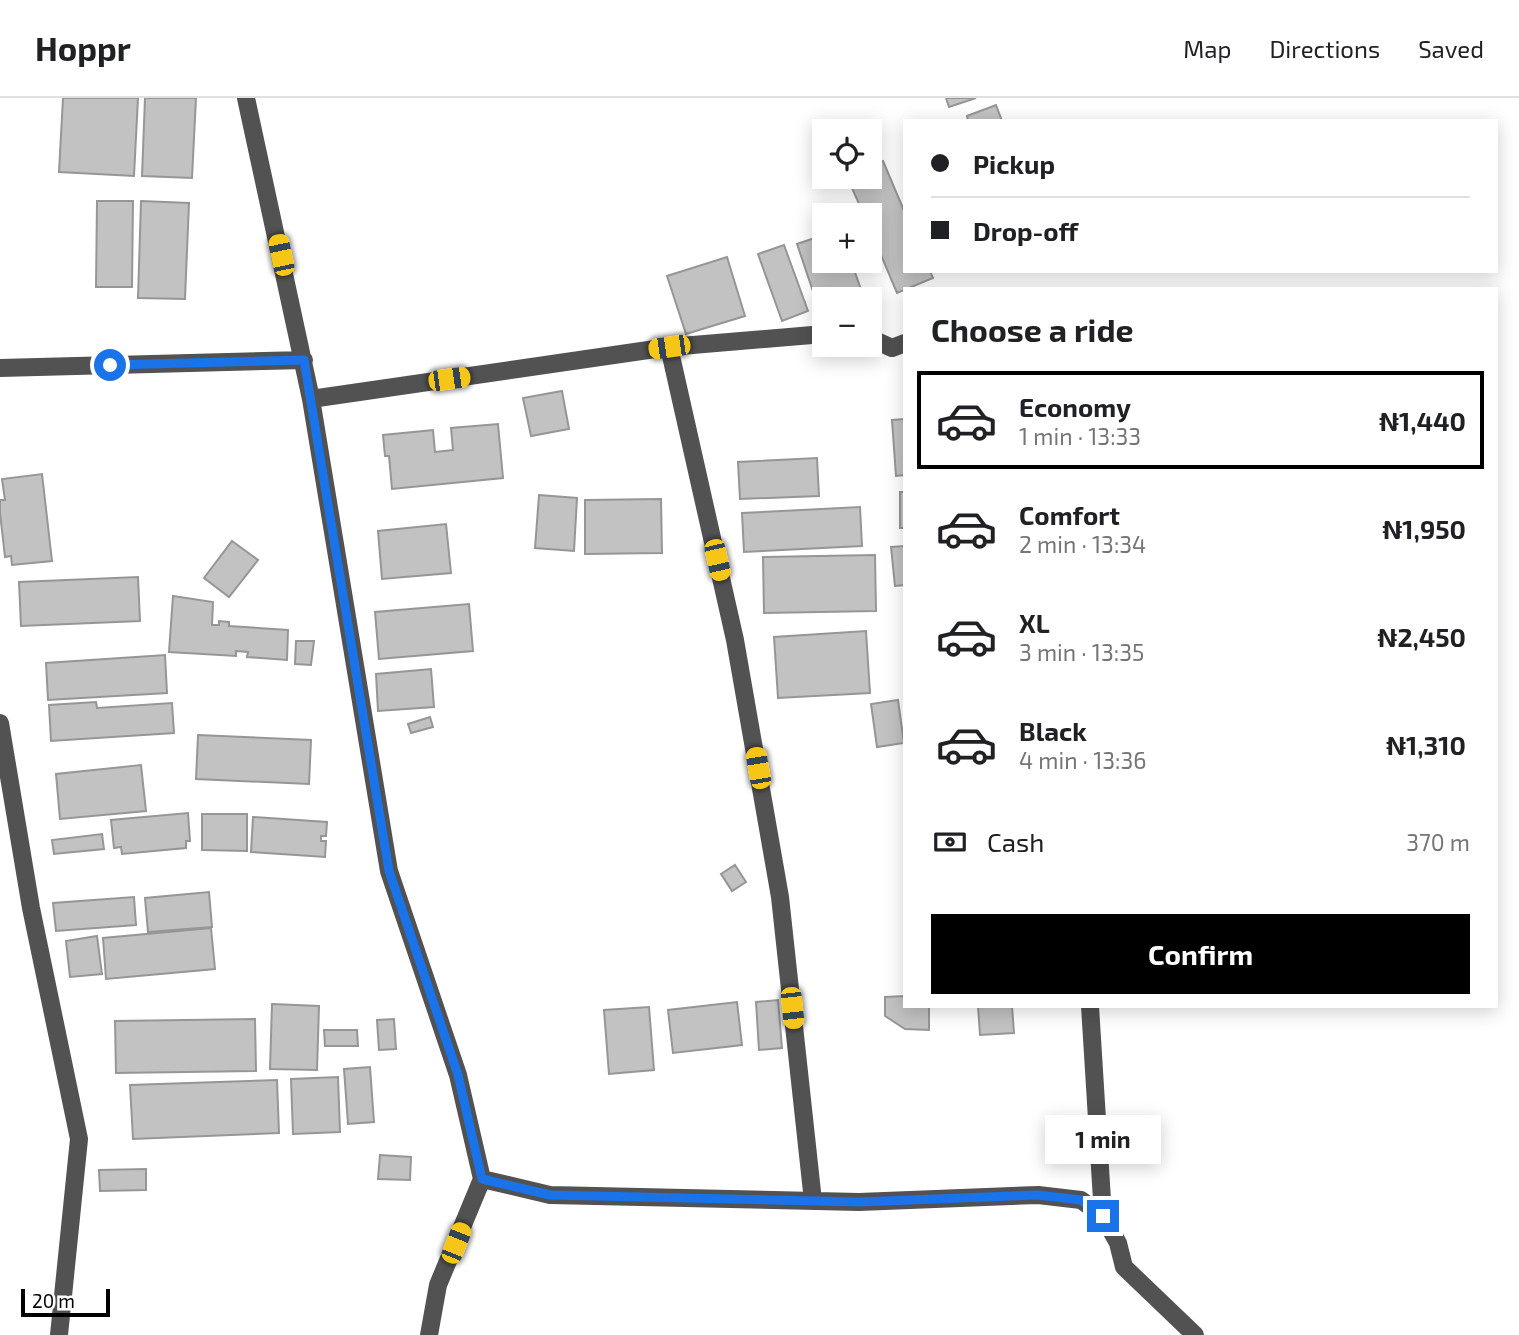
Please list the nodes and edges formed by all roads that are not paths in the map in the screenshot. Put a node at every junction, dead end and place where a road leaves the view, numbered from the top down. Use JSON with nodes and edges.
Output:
{"nodes":[{"id":1,"x":246,"y":98,"type":"edge"},
{"id":2,"x":812,"y":335,"type":"edge"},
{"id":3,"x":882,"y":343,"type":"edge"},
{"id":4,"x":903,"y":344,"type":"edge"},
{"id":5,"x":669,"y":347,"type":"junction"},
{"id":6,"x":304,"y":360,"type":"junction"},
{"id":7,"x":0,"y":368,"type":"edge"},
{"id":8,"x":311,"y":399,"type":"junction"},
{"id":9,"x":0,"y":723,"type":"edge"},
{"id":10,"x":1090,"y":1008,"type":"edge"},
{"id":11,"x":482,"y":1179,"type":"junction"},
{"id":12,"x":813,"y":1201,"type":"junction"},
{"id":13,"x":1103,"y":1216,"type":"junction"},
{"id":14,"x":59,"y":1335,"type":"edge"},
{"id":15,"x":429,"y":1335,"type":"edge"},
{"id":16,"x":1195,"y":1335,"type":"edge"}],
"edges":[{"from":1,"to":6,"type":"street"},
{"from":2,"to":5,"type":"street"},
{"from":3,"to":4,"type":"street"},
{"from":5,"to":8,"type":"street"},
{"from":5,"to":12,"type":"street"},
{"from":6,"to":7,"type":"street"},
{"from":6,"to":8,"type":"street"},
{"from":8,"to":11,"type":"street"},
{"from":9,"to":14,"type":"street"},
{"from":10,"to":13,"type":"street"},
{"from":11,"to":12,"type":"street"},
{"from":11,"to":15,"type":"street"},
{"from":12,"to":13,"type":"street"},
{"from":13,"to":16,"type":"street"}]}
